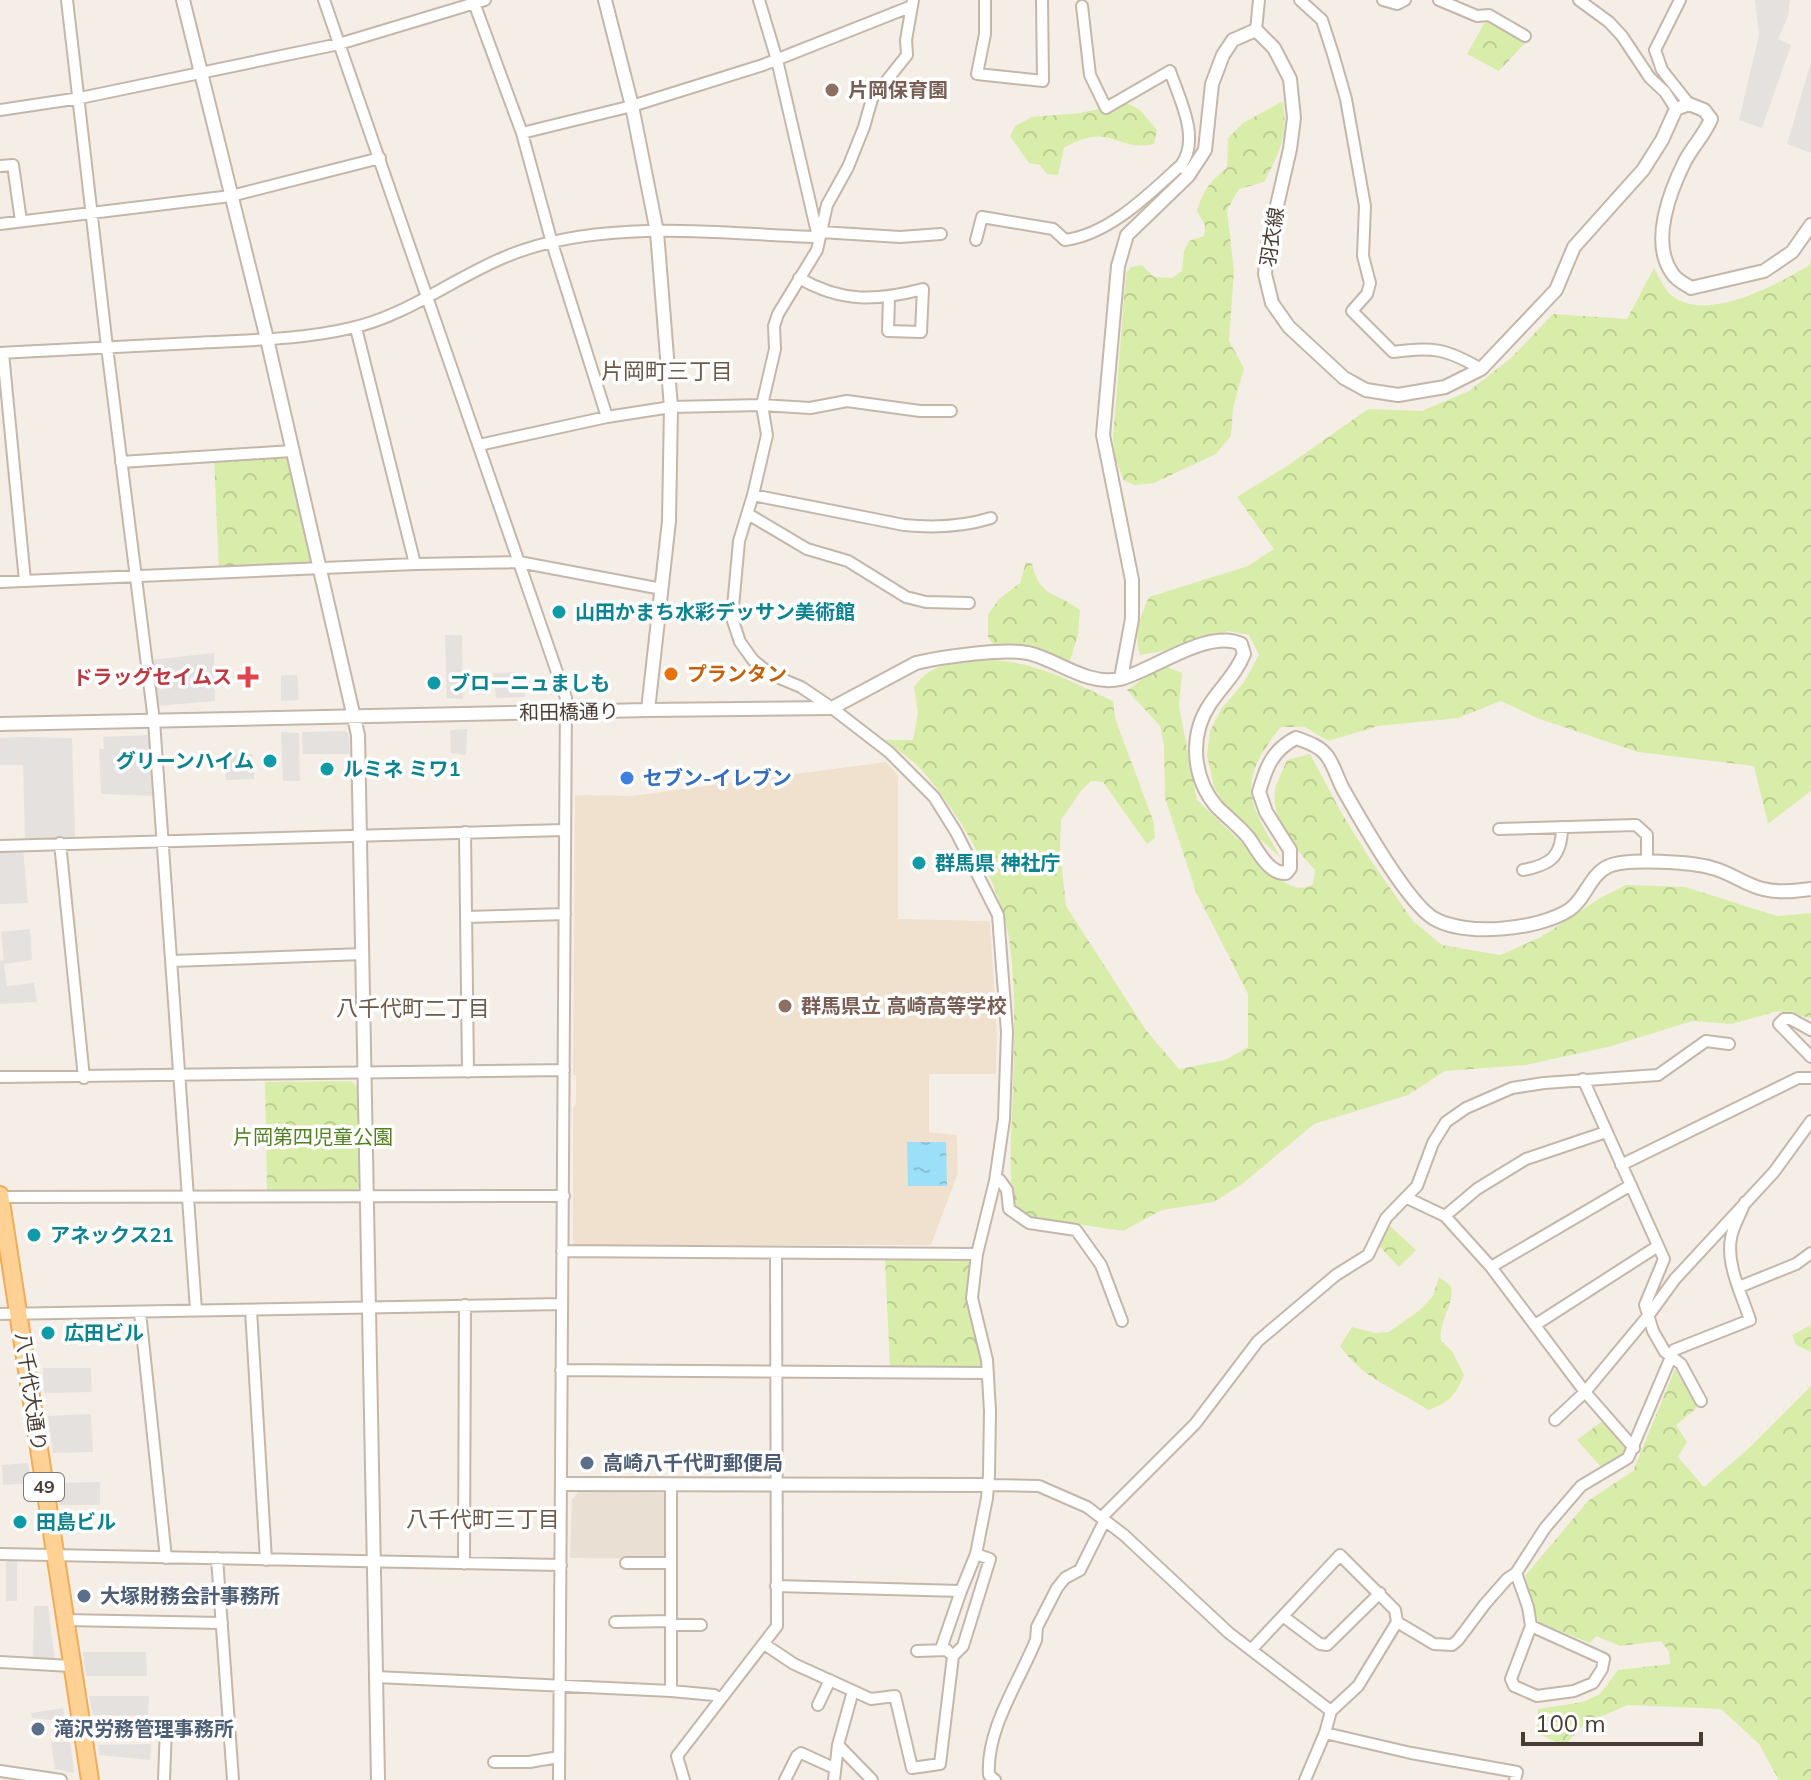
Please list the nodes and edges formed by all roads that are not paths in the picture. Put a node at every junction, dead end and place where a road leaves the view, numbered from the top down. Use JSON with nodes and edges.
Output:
{"nodes":[{"id":1,"x":67,"y":0,"type":"edge"},
{"id":2,"x":183,"y":0,"type":"edge"},
{"id":3,"x":324,"y":0,"type":"edge"},
{"id":4,"x":605,"y":0,"type":"edge"},
{"id":5,"x":759,"y":0,"type":"edge"},
{"id":6,"x":985,"y":0,"type":"edge"},
{"id":7,"x":1042,"y":0,"type":"edge"},
{"id":8,"x":1259,"y":0,"type":"edge"},
{"id":9,"x":1300,"y":0,"type":"edge"},
{"id":10,"x":1383,"y":0,"type":"edge"},
{"id":11,"x":1405,"y":0,"type":"edge"},
{"id":12,"x":1439,"y":0,"type":"edge"},
{"id":13,"x":1579,"y":0,"type":"edge"},
{"id":14,"x":1680,"y":0,"type":"edge"},
{"id":15,"x":477,"y":2,"type":"edge"},
{"id":16,"x":913,"y":3,"type":"edge"},
{"id":17,"x":1082,"y":6,"type":"dead end"},
{"id":18,"x":1256,"y":30,"type":"junction"},
{"id":19,"x":1525,"y":36,"type":"dead end"},
{"id":20,"x":339,"y":44,"type":"junction"},
{"id":21,"x":777,"y":60,"type":"junction"},
{"id":22,"x":201,"y":74,"type":"junction"},
{"id":23,"x":80,"y":98,"type":"junction"},
{"id":24,"x":632,"y":106,"type":"junction"},
{"id":25,"x":1683,"y":107,"type":"junction"},
{"id":26,"x":0,"y":110,"type":"edge"},
{"id":27,"x":522,"y":133,"type":"junction"},
{"id":28,"x":380,"y":158,"type":"junction"},
{"id":29,"x":0,"y":166,"type":"edge"},
{"id":30,"x":1185,"y":170,"type":"junction"},
{"id":31,"x":231,"y":196,"type":"junction"},
{"id":32,"x":91,"y":213,"type":"junction"},
{"id":33,"x":21,"y":221,"type":"junction"},
{"id":34,"x":0,"y":224,"type":"edge"},
{"id":35,"x":1811,"y":225,"type":"edge"},
{"id":36,"x":657,"y":232,"type":"junction"},
{"id":37,"x":820,"y":234,"type":"junction"},
{"id":38,"x":941,"y":234,"type":"dead end"},
{"id":39,"x":976,"y":240,"type":"dead end"},
{"id":40,"x":552,"y":243,"type":"junction"},
{"id":41,"x":799,"y":278,"type":"junction"},
{"id":42,"x":428,"y":296,"type":"junction"},
{"id":43,"x":889,"y":298,"type":"junction"},
{"id":44,"x":356,"y":328,"type":"junction"},
{"id":45,"x":267,"y":339,"type":"junction"},
{"id":46,"x":107,"y":347,"type":"junction"},
{"id":47,"x":1,"y":353,"type":"edge"},
{"id":48,"x":1481,"y":369,"type":"junction"},
{"id":49,"x":762,"y":405,"type":"junction"},
{"id":50,"x":671,"y":407,"type":"junction"},
{"id":51,"x":951,"y":411,"type":"dead end"},
{"id":52,"x":607,"y":417,"type":"junction"},
{"id":53,"x":479,"y":445,"type":"junction"},
{"id":54,"x":292,"y":451,"type":"junction"},
{"id":55,"x":121,"y":462,"type":"junction"},
{"id":56,"x":753,"y":495,"type":"junction"},
{"id":57,"x":748,"y":514,"type":"junction"},
{"id":58,"x":991,"y":518,"type":"dead end"},
{"id":59,"x":519,"y":562,"type":"junction"},
{"id":60,"x":415,"y":564,"type":"junction"},
{"id":61,"x":322,"y":570,"type":"junction"},
{"id":62,"x":136,"y":578,"type":"junction"},
{"id":63,"x":25,"y":581,"type":"junction"},
{"id":64,"x":0,"y":582,"type":"edge"},
{"id":65,"x":662,"y":589,"type":"junction"},
{"id":66,"x":969,"y":603,"type":"dead end"},
{"id":67,"x":1121,"y":678,"type":"junction"},
{"id":68,"x":832,"y":708,"type":"junction"},
{"id":69,"x":648,"y":710,"type":"junction"},
{"id":70,"x":567,"y":712,"type":"junction"},
{"id":71,"x":353,"y":717,"type":"junction"},
{"id":72,"x":154,"y":721,"type":"junction"},
{"id":73,"x":0,"y":724,"type":"edge"},
{"id":74,"x":1562,"y":827,"type":"junction"},
{"id":75,"x":1499,"y":829,"type":"dead end"},
{"id":76,"x":565,"y":830,"type":"junction"},
{"id":77,"x":465,"y":832,"type":"junction"},
{"id":78,"x":361,"y":836,"type":"junction"},
{"id":79,"x":163,"y":841,"type":"junction"},
{"id":80,"x":60,"y":843,"type":"junction"},
{"id":81,"x":0,"y":846,"type":"edge"},
{"id":82,"x":1647,"y":862,"type":"junction"},
{"id":83,"x":1523,"y":870,"type":"dead end"},
{"id":84,"x":1811,"y":889,"type":"edge"},
{"id":85,"x":565,"y":914,"type":"junction"},
{"id":86,"x":466,"y":917,"type":"junction"},
{"id":87,"x":363,"y":954,"type":"junction"},
{"id":88,"x":172,"y":961,"type":"junction"},
{"id":89,"x":1811,"y":1030,"type":"edge"},
{"id":90,"x":1729,"y":1044,"type":"dead end"},
{"id":91,"x":1811,"y":1057,"type":"edge"},
{"id":92,"x":564,"y":1070,"type":"junction"},
{"id":93,"x":468,"y":1072,"type":"junction"},
{"id":94,"x":365,"y":1074,"type":"junction"},
{"id":95,"x":180,"y":1076,"type":"junction"},
{"id":96,"x":0,"y":1077,"type":"edge"},
{"id":97,"x":84,"y":1078,"type":"junction"},
{"id":98,"x":1811,"y":1078,"type":"edge"},
{"id":99,"x":1583,"y":1079,"type":"junction"},
{"id":100,"x":1811,"y":1121,"type":"edge"},
{"id":101,"x":1606,"y":1132,"type":"junction"},
{"id":102,"x":1621,"y":1165,"type":"junction"},
{"id":103,"x":995,"y":1181,"type":"junction"},
{"id":104,"x":1631,"y":1185,"type":"junction"},
{"id":105,"x":0,"y":1196,"type":"edge"},
{"id":106,"x":188,"y":1196,"type":"junction"},
{"id":107,"x":367,"y":1196,"type":"junction"},
{"id":108,"x":564,"y":1196,"type":"junction"},
{"id":109,"x":1407,"y":1198,"type":"junction"},
{"id":110,"x":1745,"y":1202,"type":"junction"},
{"id":111,"x":1445,"y":1216,"type":"junction"},
{"id":112,"x":1658,"y":1246,"type":"junction"},
{"id":113,"x":562,"y":1251,"type":"junction"},
{"id":114,"x":1811,"y":1253,"type":"edge"},
{"id":115,"x":776,"y":1254,"type":"junction"},
{"id":116,"x":977,"y":1254,"type":"junction"},
{"id":117,"x":1491,"y":1267,"type":"junction"},
{"id":118,"x":1739,"y":1287,"type":"junction"},
{"id":119,"x":562,"y":1304,"type":"junction"},
{"id":120,"x":465,"y":1305,"type":"junction"},
{"id":121,"x":369,"y":1307,"type":"junction"},
{"id":122,"x":196,"y":1310,"type":"junction"},
{"id":123,"x":251,"y":1310,"type":"junction"},
{"id":124,"x":140,"y":1312,"type":"junction"},
{"id":125,"x":0,"y":1314,"type":"edge"},
{"id":126,"x":19,"y":1315,"type":"junction"},
{"id":127,"x":1648,"y":1316,"type":"junction"},
{"id":128,"x":1122,"y":1321,"type":"dead end"},
{"id":129,"x":1535,"y":1325,"type":"junction"},
{"id":130,"x":1671,"y":1358,"type":"junction"},
{"id":131,"x":561,"y":1370,"type":"junction"},
{"id":132,"x":776,"y":1371,"type":"junction"},
{"id":133,"x":988,"y":1373,"type":"junction"},
{"id":134,"x":1585,"y":1392,"type":"junction"},
{"id":135,"x":1701,"y":1401,"type":"dead end"},
{"id":136,"x":1555,"y":1420,"type":"dead end"},
{"id":137,"x":1634,"y":1448,"type":"junction"},
{"id":138,"x":562,"y":1484,"type":"junction"},
{"id":139,"x":671,"y":1485,"type":"junction"},
{"id":140,"x":777,"y":1485,"type":"junction"},
{"id":141,"x":988,"y":1485,"type":"junction"},
{"id":142,"x":1104,"y":1519,"type":"junction"},
{"id":143,"x":0,"y":1554,"type":"edge"},
{"id":144,"x":976,"y":1554,"type":"junction"},
{"id":145,"x":54,"y":1556,"type":"junction"},
{"id":146,"x":166,"y":1558,"type":"junction"},
{"id":147,"x":217,"y":1558,"type":"junction"},
{"id":148,"x":266,"y":1560,"type":"junction"},
{"id":149,"x":373,"y":1562,"type":"junction"},
{"id":150,"x":626,"y":1563,"type":"dead end"},
{"id":151,"x":671,"y":1563,"type":"junction"},
{"id":152,"x":464,"y":1564,"type":"junction"},
{"id":153,"x":561,"y":1565,"type":"junction"},
{"id":154,"x":1516,"y":1573,"type":"junction"},
{"id":155,"x":776,"y":1586,"type":"junction"},
{"id":156,"x":961,"y":1591,"type":"junction"},
{"id":157,"x":1380,"y":1593,"type":"junction"},
{"id":158,"x":1284,"y":1617,"type":"junction"},
{"id":159,"x":64,"y":1620,"type":"junction"},
{"id":160,"x":615,"y":1622,"type":"dead end"},
{"id":161,"x":1397,"y":1622,"type":"junction"},
{"id":162,"x":222,"y":1623,"type":"junction"},
{"id":163,"x":671,"y":1623,"type":"junction"},
{"id":164,"x":701,"y":1625,"type":"dead end"},
{"id":165,"x":1531,"y":1626,"type":"junction"},
{"id":166,"x":764,"y":1644,"type":"junction"},
{"id":167,"x":1251,"y":1650,"type":"junction"},
{"id":168,"x":917,"y":1651,"type":"dead end"},
{"id":169,"x":950,"y":1653,"type":"junction"},
{"id":170,"x":0,"y":1662,"type":"edge"},
{"id":171,"x":71,"y":1666,"type":"junction"},
{"id":172,"x":376,"y":1677,"type":"junction"},
{"id":173,"x":830,"y":1680,"type":"junction"},
{"id":174,"x":560,"y":1686,"type":"junction"},
{"id":175,"x":671,"y":1691,"type":"junction"},
{"id":176,"x":853,"y":1691,"type":"junction"},
{"id":177,"x":721,"y":1699,"type":"junction"},
{"id":178,"x":818,"y":1705,"type":"dead end"},
{"id":179,"x":1331,"y":1711,"type":"junction"},
{"id":180,"x":166,"y":1727,"type":"dead end"},
{"id":181,"x":1325,"y":1733,"type":"junction"},
{"id":182,"x":838,"y":1745,"type":"junction"},
{"id":183,"x":559,"y":1757,"type":"junction"},
{"id":184,"x":494,"y":1762,"type":"dead end"},
{"id":185,"x":0,"y":1771,"type":"edge"},
{"id":186,"x":834,"y":1774,"type":"edge"},
{"id":187,"x":61,"y":1780,"type":"edge"},
{"id":188,"x":90,"y":1780,"type":"edge"},
{"id":189,"x":164,"y":1780,"type":"edge"},
{"id":190,"x":233,"y":1780,"type":"edge"},
{"id":191,"x":378,"y":1780,"type":"edge"},
{"id":192,"x":559,"y":1780,"type":"edge"},
{"id":193,"x":684,"y":1780,"type":"edge"},
{"id":194,"x":785,"y":1780,"type":"edge"},
{"id":195,"x":872,"y":1780,"type":"edge"},
{"id":196,"x":995,"y":1780,"type":"edge"},
{"id":197,"x":1305,"y":1780,"type":"edge"},
{"id":198,"x":1515,"y":1780,"type":"edge"}],
"edges":[{"from":1,"to":23,"type":"street"},
{"from":2,"to":22,"type":"street"},
{"from":3,"to":20,"type":"street"},
{"from":4,"to":24,"type":"street"},
{"from":5,"to":21,"type":"street"},
{"from":6,"to":7,"type":"street"},
{"from":8,"to":18,"type":"street"},
{"from":9,"to":48,"type":"street"},
{"from":10,"to":11,"type":"street"},
{"from":12,"to":19,"type":"street"},
{"from":13,"to":25,"type":"street"},
{"from":14,"to":25,"type":"street"},
{"from":15,"to":20,"type":"street"},
{"from":15,"to":27,"type":"street"},
{"from":16,"to":21,"type":"street"},
{"from":16,"to":37,"type":"street"},
{"from":17,"to":30,"type":"street"},
{"from":18,"to":30,"type":"street"},
{"from":18,"to":48,"type":"street","name":"羽衣線"},
{"from":20,"to":22,"type":"street"},
{"from":20,"to":28,"type":"street"},
{"from":21,"to":24,"type":"street"},
{"from":21,"to":37,"type":"street"},
{"from":22,"to":23,"type":"street"},
{"from":22,"to":31,"type":"street"},
{"from":23,"to":26,"type":"street"},
{"from":23,"to":32,"type":"street"},
{"from":24,"to":27,"type":"street"},
{"from":24,"to":36,"type":"street"},
{"from":25,"to":35,"type":"street"},
{"from":25,"to":48,"type":"street","name":"羽衣線"},
{"from":27,"to":40,"type":"street"},
{"from":28,"to":31,"type":"street"},
{"from":28,"to":42,"type":"street"},
{"from":29,"to":33,"type":"street"},
{"from":30,"to":39,"type":"street"},
{"from":30,"to":67,"type":"street"},
{"from":31,"to":32,"type":"street"},
{"from":31,"to":45,"type":"street"},
{"from":32,"to":33,"type":"street"},
{"from":32,"to":46,"type":"street"},
{"from":33,"to":34,"type":"street"},
{"from":36,"to":37,"type":"street"},
{"from":36,"to":40,"type":"street"},
{"from":36,"to":50,"type":"street"},
{"from":37,"to":38,"type":"street"},
{"from":37,"to":41,"type":"street"},
{"from":40,"to":42,"type":"street"},
{"from":40,"to":52,"type":"street"},
{"from":41,"to":43,"type":"street"},
{"from":41,"to":49,"type":"street"},
{"from":42,"to":44,"type":"street"},
{"from":42,"to":53,"type":"street"},
{"from":43,"to":43,"type":"street"},
{"from":44,"to":45,"type":"street"},
{"from":44,"to":60,"type":"street"},
{"from":45,"to":46,"type":"street"},
{"from":45,"to":54,"type":"street"},
{"from":46,"to":47,"type":"street"},
{"from":46,"to":55,"type":"street"},
{"from":47,"to":63,"type":"street"},
{"from":49,"to":50,"type":"street"},
{"from":49,"to":51,"type":"street"},
{"from":49,"to":56,"type":"street"},
{"from":50,"to":52,"type":"street"},
{"from":50,"to":65,"type":"street"},
{"from":52,"to":53,"type":"street"},
{"from":53,"to":59,"type":"street"},
{"from":54,"to":55,"type":"street"},
{"from":54,"to":61,"type":"street"},
{"from":55,"to":62,"type":"street"},
{"from":56,"to":57,"type":"street"},
{"from":56,"to":58,"type":"street"},
{"from":57,"to":66,"type":"street"},
{"from":57,"to":68,"type":"street"},
{"from":59,"to":60,"type":"street"},
{"from":59,"to":65,"type":"street"},
{"from":59,"to":70,"type":"street"},
{"from":60,"to":61,"type":"street"},
{"from":61,"to":62,"type":"street"},
{"from":61,"to":71,"type":"street"},
{"from":62,"to":63,"type":"street"},
{"from":62,"to":72,"type":"street"},
{"from":63,"to":64,"type":"street"},
{"from":65,"to":69,"type":"street"},
{"from":67,"to":68,"type":"street","name":"和田橋通り"},
{"from":67,"to":82,"type":"street"},
{"from":68,"to":69,"type":"street","name":"和田橋通り"},
{"from":68,"to":103,"type":"street"},
{"from":69,"to":70,"type":"street","name":"和田橋通り"},
{"from":70,"to":71,"type":"street","name":"和田橋通り"},
{"from":70,"to":76,"type":"street"},
{"from":71,"to":72,"type":"street","name":"和田橋通り"},
{"from":71,"to":78,"type":"street"},
{"from":72,"to":73,"type":"street","name":"和田橋通り"},
{"from":72,"to":79,"type":"street"},
{"from":74,"to":75,"type":"street"},
{"from":74,"to":82,"type":"street"},
{"from":74,"to":83,"type":"street"},
{"from":76,"to":77,"type":"street"},
{"from":76,"to":85,"type":"street"},
{"from":77,"to":78,"type":"street"},
{"from":77,"to":86,"type":"street"},
{"from":78,"to":79,"type":"street"},
{"from":78,"to":87,"type":"street"},
{"from":79,"to":80,"type":"street"},
{"from":79,"to":88,"type":"street"},
{"from":80,"to":81,"type":"street"},
{"from":80,"to":97,"type":"street"},
{"from":82,"to":84,"type":"street"},
{"from":85,"to":86,"type":"street"},
{"from":85,"to":92,"type":"street"},
{"from":86,"to":93,"type":"street"},
{"from":87,"to":88,"type":"street"},
{"from":87,"to":94,"type":"street"},
{"from":88,"to":95,"type":"street"},
{"from":89,"to":91,"type":"street"},
{"from":90,"to":99,"type":"street"},
{"from":92,"to":93,"type":"street"},
{"from":92,"to":108,"type":"street"},
{"from":93,"to":94,"type":"street"},
{"from":94,"to":95,"type":"street"},
{"from":94,"to":107,"type":"street"},
{"from":95,"to":97,"type":"street"},
{"from":95,"to":106,"type":"street"},
{"from":96,"to":97,"type":"street"},
{"from":98,"to":102,"type":"street"},
{"from":99,"to":101,"type":"street"},
{"from":99,"to":109,"type":"street"},
{"from":100,"to":110,"type":"street"},
{"from":101,"to":102,"type":"street"},
{"from":101,"to":111,"type":"street"},
{"from":102,"to":104,"type":"street"},
{"from":103,"to":116,"type":"street"},
{"from":103,"to":128,"type":"street"},
{"from":104,"to":112,"type":"street"},
{"from":104,"to":117,"type":"street"},
{"from":105,"to":106,"type":"street"},
{"from":105,"to":126,"type":"main road","name":"八千代大通り","number":"49"},
{"from":106,"to":107,"type":"street"},
{"from":106,"to":122,"type":"street"},
{"from":107,"to":108,"type":"street"},
{"from":107,"to":121,"type":"street"},
{"from":108,"to":113,"type":"street"},
{"from":109,"to":111,"type":"street"},
{"from":109,"to":142,"type":"street"},
{"from":110,"to":118,"type":"street"},
{"from":110,"to":127,"type":"street"},
{"from":111,"to":117,"type":"street"},
{"from":112,"to":127,"type":"street"},
{"from":112,"to":129,"type":"street"},
{"from":113,"to":115,"type":"street"},
{"from":113,"to":119,"type":"street"},
{"from":114,"to":118,"type":"street"},
{"from":115,"to":116,"type":"street"},
{"from":115,"to":132,"type":"street"},
{"from":116,"to":133,"type":"street"},
{"from":117,"to":129,"type":"street"},
{"from":118,"to":130,"type":"street"},
{"from":119,"to":120,"type":"street"},
{"from":119,"to":131,"type":"street"},
{"from":120,"to":121,"type":"street"},
{"from":120,"to":152,"type":"street"},
{"from":121,"to":123,"type":"street"},
{"from":121,"to":149,"type":"street"},
{"from":122,"to":123,"type":"street"},
{"from":122,"to":124,"type":"street"},
{"from":123,"to":148,"type":"street"},
{"from":124,"to":126,"type":"street"},
{"from":124,"to":146,"type":"street"},
{"from":125,"to":126,"type":"street"},
{"from":126,"to":145,"type":"main road","name":"八千代大通り","number":"49"},
{"from":127,"to":130,"type":"street"},
{"from":127,"to":134,"type":"street"},
{"from":129,"to":134,"type":"street"},
{"from":130,"to":135,"type":"street"},
{"from":130,"to":137,"type":"street"},
{"from":131,"to":132,"type":"street"},
{"from":131,"to":138,"type":"street"},
{"from":132,"to":133,"type":"street"},
{"from":132,"to":140,"type":"street"},
{"from":133,"to":141,"type":"street"},
{"from":134,"to":136,"type":"street"},
{"from":134,"to":137,"type":"street"},
{"from":137,"to":154,"type":"street"},
{"from":138,"to":139,"type":"street"},
{"from":138,"to":153,"type":"street"},
{"from":139,"to":140,"type":"street"},
{"from":139,"to":151,"type":"street"},
{"from":140,"to":141,"type":"street"},
{"from":140,"to":155,"type":"street"},
{"from":141,"to":142,"type":"street"},
{"from":141,"to":144,"type":"street"},
{"from":142,"to":167,"type":"street"},
{"from":142,"to":196,"type":"street"},
{"from":143,"to":145,"type":"street"},
{"from":144,"to":156,"type":"street"},
{"from":144,"to":169,"type":"street"},
{"from":145,"to":146,"type":"street"},
{"from":145,"to":159,"type":"main road","name":"八千代大通り","number":"49"},
{"from":146,"to":147,"type":"street"},
{"from":147,"to":148,"type":"street"},
{"from":147,"to":162,"type":"street"},
{"from":148,"to":149,"type":"street"},
{"from":149,"to":152,"type":"street"},
{"from":149,"to":172,"type":"street"},
{"from":150,"to":151,"type":"street"},
{"from":151,"to":163,"type":"street"},
{"from":152,"to":153,"type":"street"},
{"from":153,"to":174,"type":"street"},
{"from":154,"to":161,"type":"street"},
{"from":154,"to":165,"type":"street"},
{"from":155,"to":156,"type":"street"},
{"from":155,"to":166,"type":"street"},
{"from":156,"to":169,"type":"street"},
{"from":157,"to":158,"type":"street"},
{"from":157,"to":158,"type":"street"},
{"from":157,"to":161,"type":"street"},
{"from":158,"to":167,"type":"street"},
{"from":159,"to":162,"type":"street"},
{"from":159,"to":171,"type":"main road","name":"八千代大通り","number":"49"},
{"from":160,"to":163,"type":"street"},
{"from":161,"to":179,"type":"street"},
{"from":162,"to":190,"type":"street"},
{"from":163,"to":164,"type":"street"},
{"from":163,"to":175,"type":"street"},
{"from":165,"to":165,"type":"street"},
{"from":166,"to":173,"type":"street"},
{"from":166,"to":177,"type":"street"},
{"from":167,"to":179,"type":"street"},
{"from":168,"to":169,"type":"street"},
{"from":169,"to":176,"type":"street"},
{"from":170,"to":171,"type":"street"},
{"from":171,"to":188,"type":"main road","name":"八千代大通り","number":"49"},
{"from":172,"to":174,"type":"street"},
{"from":172,"to":191,"type":"street"},
{"from":173,"to":176,"type":"street"},
{"from":173,"to":178,"type":"street"},
{"from":174,"to":175,"type":"street"},
{"from":174,"to":183,"type":"street"},
{"from":175,"to":177,"type":"street"},
{"from":176,"to":182,"type":"street"},
{"from":177,"to":193,"type":"street"},
{"from":179,"to":181,"type":"street"},
{"from":180,"to":189,"type":"street"},
{"from":181,"to":197,"type":"street"},
{"from":181,"to":198,"type":"street"},
{"from":182,"to":186,"type":"street"},
{"from":182,"to":195,"type":"street"},
{"from":183,"to":184,"type":"street"},
{"from":183,"to":192,"type":"street"},
{"from":185,"to":187,"type":"street"},
{"from":186,"to":194,"type":"street"}]}
